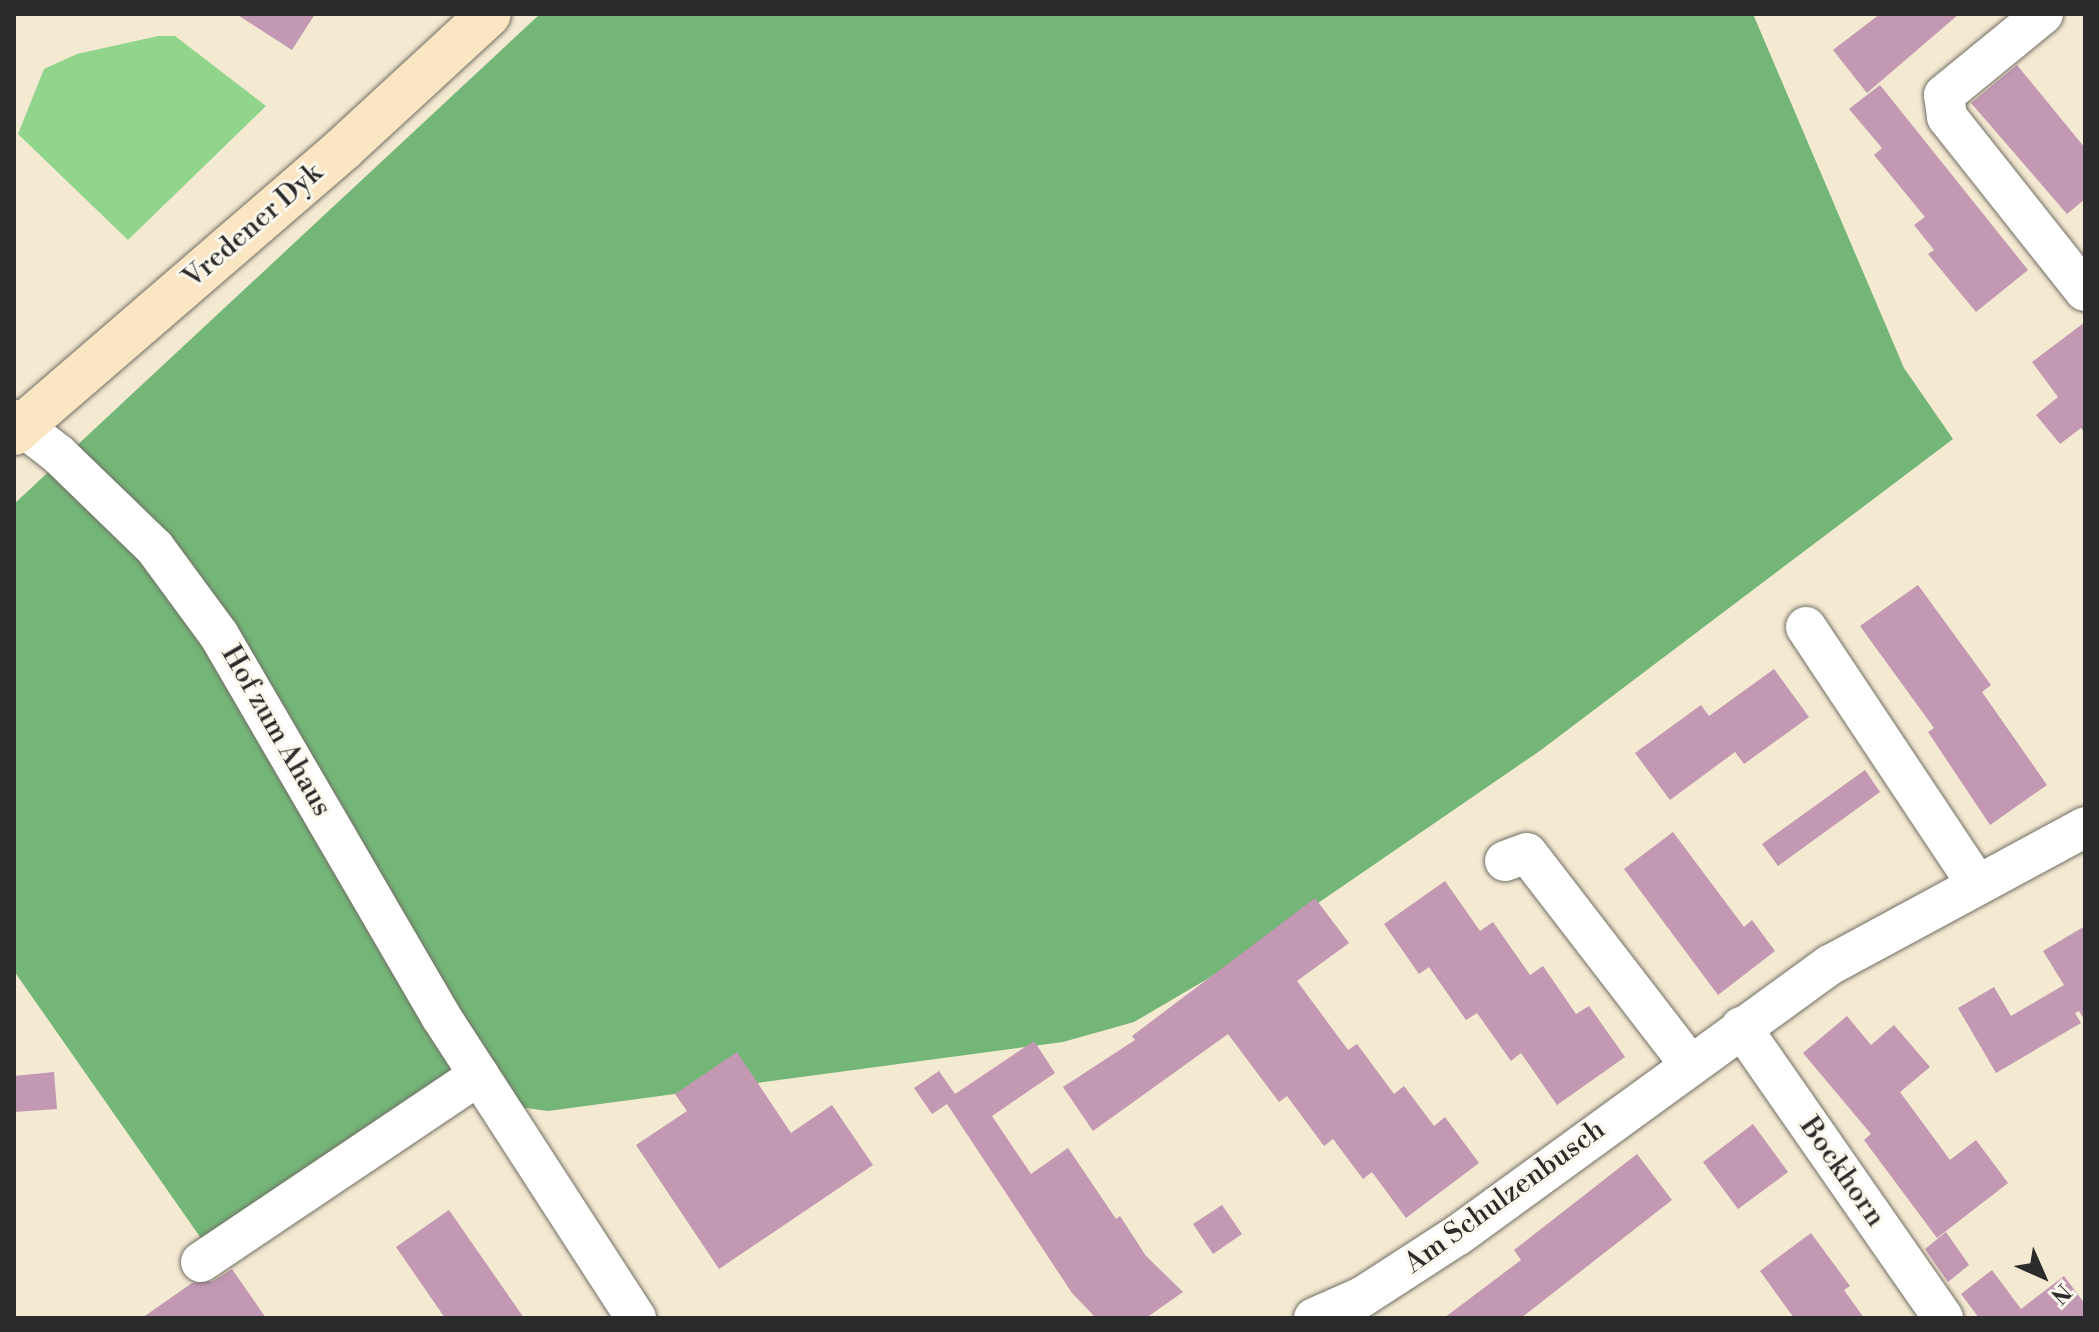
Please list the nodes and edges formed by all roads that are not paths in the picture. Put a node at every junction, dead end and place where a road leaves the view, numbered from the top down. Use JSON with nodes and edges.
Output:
{"nodes":[{"id":1,"x":489,"y":14,"type":"edge"},
{"id":2,"x":2043,"y":14,"type":"edge"},
{"id":3,"x":2085,"y":291,"type":"edge"},
{"id":4,"x":17,"y":426,"type":"edge"},
{"id":5,"x":1806,"y":627,"type":"dead end"},
{"id":6,"x":2085,"y":827,"type":"edge"},
{"id":7,"x":1505,"y":861,"type":"dead end"},
{"id":8,"x":1976,"y":883,"type":"junction"},
{"id":9,"x":1741,"y":1027,"type":"junction"},
{"id":10,"x":1689,"y":1063,"type":"junction"},
{"id":11,"x":479,"y":1075,"type":"junction"},
{"id":12,"x":201,"y":1262,"type":"dead end"},
{"id":13,"x":636,"y":1318,"type":"edge"},
{"id":14,"x":1314,"y":1318,"type":"edge"},
{"id":15,"x":1943,"y":1318,"type":"edge"}],
"edges":[{"from":1,"to":4,"type":"main road","name":"Vredener Dyk"},
{"from":2,"to":3,"type":"street"},
{"from":4,"to":11,"type":"street","name":"Hof zum Ahaus"},
{"from":5,"to":8,"type":"street"},
{"from":6,"to":8,"type":"street","name":"Am Schulzenbusch"},
{"from":7,"to":10,"type":"street"},
{"from":8,"to":9,"type":"street","name":"Am Schulzenbusch"},
{"from":9,"to":10,"type":"street","name":"Am Schulzenbusch"},
{"from":9,"to":15,"type":"street","name":"Bockhorn"},
{"from":10,"to":14,"type":"street","name":"Am Schulzenbusch"},
{"from":11,"to":12,"type":"street"},
{"from":11,"to":13,"type":"street","name":"Hof zum Ahaus"}]}
